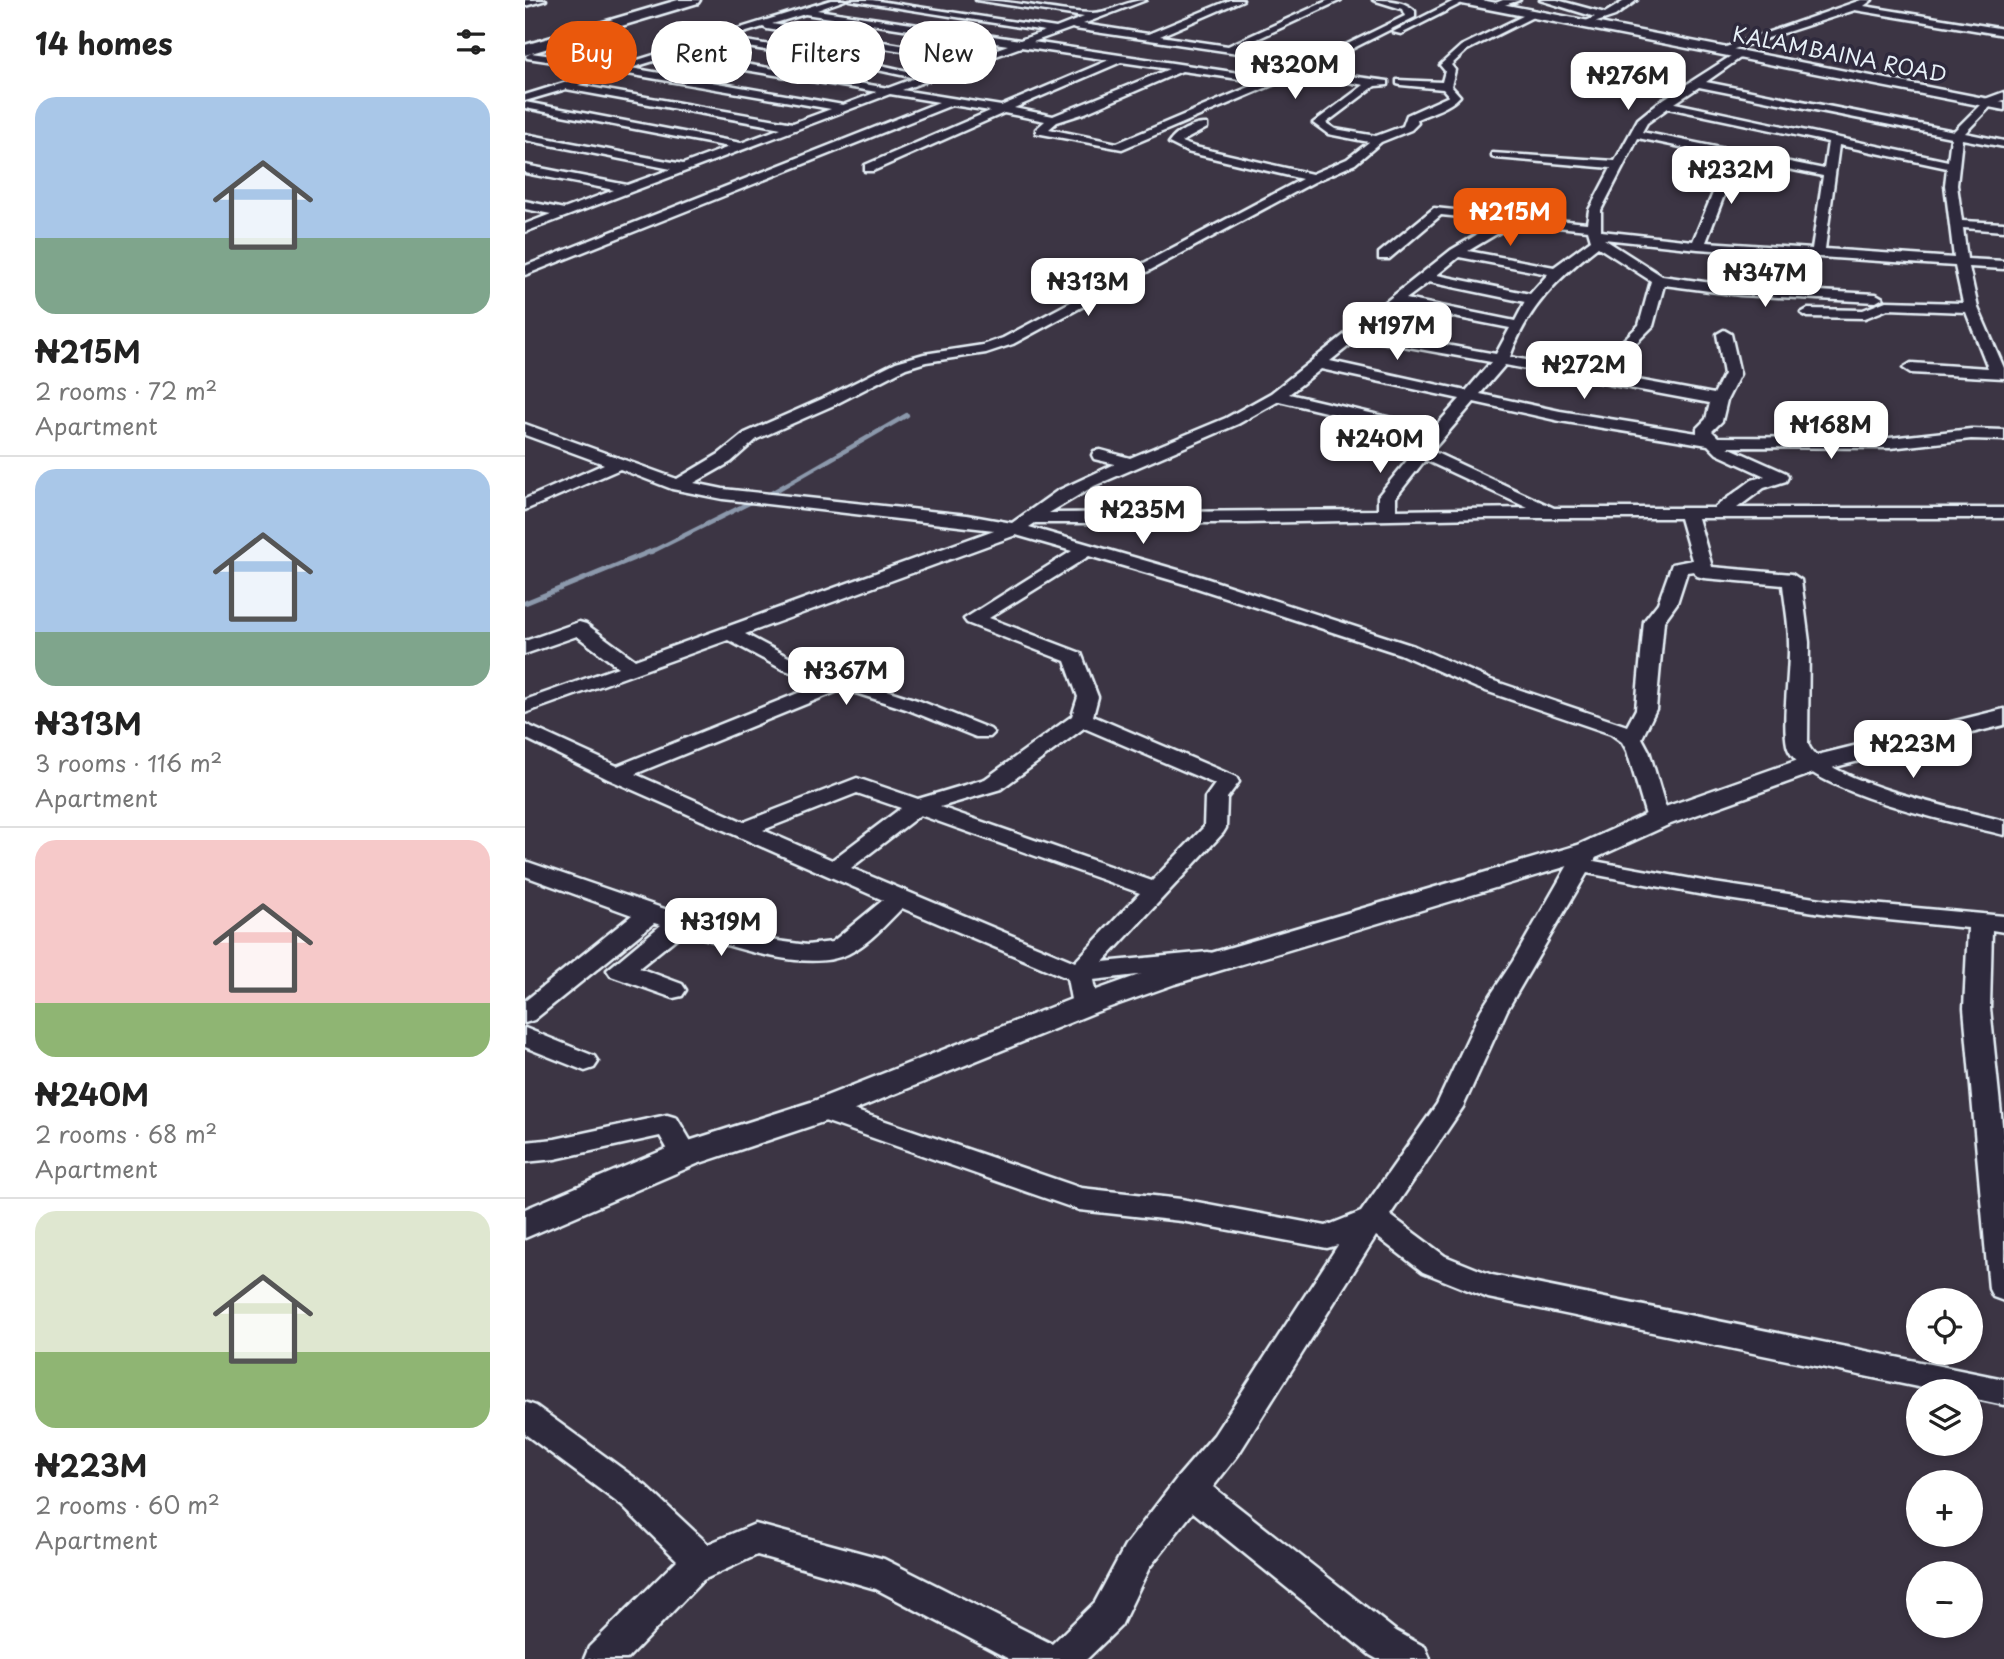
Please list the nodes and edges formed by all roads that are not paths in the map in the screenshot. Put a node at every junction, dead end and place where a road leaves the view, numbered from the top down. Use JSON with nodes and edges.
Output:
{"nodes":[{"id":1,"x":541,"y":0,"type":"edge"},
{"id":2,"x":677,"y":0,"type":"edge"},
{"id":3,"x":693,"y":0,"type":"edge"},
{"id":4,"x":841,"y":0,"type":"edge"},
{"id":5,"x":854,"y":0,"type":"edge"},
{"id":6,"x":981,"y":0,"type":"edge"},
{"id":7,"x":1110,"y":0,"type":"edge"},
{"id":8,"x":1238,"y":0,"type":"edge"},
{"id":9,"x":1336,"y":0,"type":"edge"},
{"id":10,"x":1378,"y":0,"type":"edge"},
{"id":11,"x":1462,"y":0,"type":"edge"},
{"id":12,"x":1476,"y":0,"type":"edge"},
{"id":13,"x":1514,"y":0,"type":"edge"},
{"id":14,"x":1545,"y":0,"type":"edge"},
{"id":15,"x":1632,"y":0,"type":"edge"},
{"id":16,"x":1867,"y":0,"type":"edge"},
{"id":17,"x":1137,"y":2,"type":"edge"},
{"id":18,"x":525,"y":3,"type":"edge"},
{"id":19,"x":1498,"y":4,"type":"junction"},
{"id":20,"x":1855,"y":7,"type":"junction"},
{"id":21,"x":803,"y":11,"type":"junction"},
{"id":22,"x":1534,"y":14,"type":"junction"},
{"id":23,"x":1096,"y":16,"type":"junction"},
{"id":24,"x":1605,"y":16,"type":"junction"},
{"id":25,"x":1588,"y":22,"type":"junction"},
{"id":26,"x":759,"y":24,"type":"junction"},
{"id":27,"x":752,"y":26,"type":"edge"},
{"id":28,"x":1072,"y":26,"type":"junction"},
{"id":29,"x":1061,"y":31,"type":"junction"},
{"id":30,"x":2004,"y":32,"type":"edge"},
{"id":31,"x":1149,"y":36,"type":"junction"},
{"id":32,"x":1019,"y":44,"type":"junction"},
{"id":33,"x":752,"y":45,"type":"edge"},
{"id":34,"x":899,"y":47,"type":"edge"},
{"id":35,"x":1231,"y":48,"type":"junction"},
{"id":36,"x":526,"y":51,"type":"edge"},
{"id":37,"x":1734,"y":51,"type":"junction"},
{"id":38,"x":997,"y":52,"type":"edge"},
{"id":39,"x":546,"y":56,"type":"edge"},
{"id":40,"x":1121,"y":58,"type":"junction"},
{"id":41,"x":1181,"y":67,"type":"junction"},
{"id":42,"x":752,"y":68,"type":"edge"},
{"id":43,"x":1317,"y":68,"type":"junction"},
{"id":44,"x":899,"y":72,"type":"edge"},
{"id":45,"x":637,"y":73,"type":"edge"},
{"id":46,"x":1272,"y":81,"type":"junction"},
{"id":47,"x":1401,"y":82,"type":"dead end"},
{"id":48,"x":1696,"y":83,"type":"junction"},
{"id":49,"x":569,"y":84,"type":"edge"},
{"id":50,"x":910,"y":84,"type":"edge"},
{"id":51,"x":566,"y":85,"type":"junction"},
{"id":52,"x":1446,"y":86,"type":"junction"},
{"id":53,"x":892,"y":90,"type":"junction"},
{"id":54,"x":525,"y":97,"type":"edge"},
{"id":55,"x":953,"y":101,"type":"junction"},
{"id":56,"x":1996,"y":102,"type":"edge"},
{"id":57,"x":1253,"y":103,"type":"dead end"},
{"id":58,"x":1663,"y":104,"type":"junction"},
{"id":59,"x":525,"y":105,"type":"edge"},
{"id":60,"x":847,"y":108,"type":"junction"},
{"id":61,"x":1004,"y":110,"type":"junction"},
{"id":62,"x":1053,"y":120,"type":"junction"},
{"id":63,"x":1216,"y":121,"type":"dead end"},
{"id":64,"x":796,"y":127,"type":"junction"},
{"id":65,"x":1633,"y":134,"type":"junction"},
{"id":66,"x":1957,"y":134,"type":"junction"},
{"id":67,"x":525,"y":137,"type":"edge"},
{"id":68,"x":1377,"y":140,"type":"junction"},
{"id":69,"x":1834,"y":141,"type":"junction"},
{"id":70,"x":1532,"y":142,"type":"dead end"},
{"id":71,"x":2004,"y":144,"type":"edge"},
{"id":72,"x":744,"y":146,"type":"junction"},
{"id":73,"x":1585,"y":147,"type":"dead end"},
{"id":74,"x":1496,"y":155,"type":"dead end"},
{"id":75,"x":1734,"y":155,"type":"junction"},
{"id":76,"x":1522,"y":157,"type":"junction"},
{"id":77,"x":1577,"y":162,"type":"junction"},
{"id":78,"x":1618,"y":165,"type":"junction"},
{"id":79,"x":1952,"y":165,"type":"junction"},
{"id":80,"x":683,"y":168,"type":"junction"},
{"id":81,"x":869,"y":168,"type":"dead end"},
{"id":82,"x":525,"y":169,"type":"edge"},
{"id":83,"x":1511,"y":172,"type":"dead end"},
{"id":84,"x":1830,"y":174,"type":"junction"},
{"id":85,"x":1568,"y":177,"type":"dead end"},
{"id":86,"x":1312,"y":178,"type":"junction"},
{"id":87,"x":627,"y":189,"type":"junction"},
{"id":88,"x":525,"y":205,"type":"edge"},
{"id":89,"x":564,"y":213,"type":"junction"},
{"id":90,"x":1513,"y":219,"type":"junction"},
{"id":91,"x":1955,"y":224,"type":"junction"},
{"id":92,"x":525,"y":228,"type":"edge"},
{"id":93,"x":2004,"y":228,"type":"edge"},
{"id":94,"x":1596,"y":234,"type":"junction"},
{"id":95,"x":1698,"y":245,"type":"junction"},
{"id":96,"x":1456,"y":253,"type":"junction"},
{"id":97,"x":1818,"y":254,"type":"junction"},
{"id":98,"x":1384,"y":256,"type":"dead end"},
{"id":99,"x":1961,"y":262,"type":"junction"},
{"id":100,"x":2004,"y":265,"type":"edge"},
{"id":101,"x":525,"y":271,"type":"edge"},
{"id":102,"x":1557,"y":272,"type":"junction"},
{"id":103,"x":1426,"y":277,"type":"junction"},
{"id":104,"x":1658,"y":280,"type":"junction"},
{"id":105,"x":1876,"y":298,"type":"dead end"},
{"id":106,"x":1533,"y":299,"type":"junction"},
{"id":107,"x":1398,"y":302,"type":"junction"},
{"id":108,"x":1971,"y":308,"type":"junction"},
{"id":109,"x":1808,"y":313,"type":"dead end"},
{"id":110,"x":1519,"y":326,"type":"junction"},
{"id":111,"x":1356,"y":333,"type":"junction"},
{"id":112,"x":1724,"y":334,"type":"dead end"},
{"id":113,"x":1501,"y":360,"type":"junction"},
{"id":114,"x":1316,"y":363,"type":"junction"},
{"id":115,"x":1911,"y":368,"type":"dead end"},
{"id":116,"x":2001,"y":373,"type":"edge"},
{"id":117,"x":1593,"y":377,"type":"junction"},
{"id":118,"x":1277,"y":396,"type":"junction"},
{"id":119,"x":1470,"y":396,"type":"junction"},
{"id":120,"x":1719,"y":400,"type":"junction"},
{"id":121,"x":525,"y":429,"type":"edge"},
{"id":122,"x":1438,"y":434,"type":"junction"},
{"id":123,"x":2004,"y":435,"type":"edge"},
{"id":124,"x":1714,"y":442,"type":"junction"},
{"id":125,"x":1422,"y":453,"type":"junction"},
{"id":126,"x":1100,"y":455,"type":"dead end"},
{"id":127,"x":620,"y":463,"type":"junction"},
{"id":128,"x":1133,"y":464,"type":"junction"},
{"id":129,"x":525,"y":485,"type":"edge"},
{"id":130,"x":678,"y":485,"type":"junction"},
{"id":131,"x":551,"y":494,"type":"junction"},
{"id":132,"x":525,"y":505,"type":"edge"},
{"id":133,"x":2004,"y":513,"type":"edge"},
{"id":134,"x":1552,"y":514,"type":"junction"},
{"id":135,"x":1688,"y":514,"type":"junction"},
{"id":136,"x":1717,"y":514,"type":"junction"},
{"id":137,"x":1387,"y":515,"type":"junction"},
{"id":138,"x":1033,"y":517,"type":"junction"},
{"id":139,"x":967,"y":520,"type":"junction"},
{"id":140,"x":1015,"y":529,"type":"junction"},
{"id":141,"x":1086,"y":550,"type":"junction"},
{"id":142,"x":1701,"y":564,"type":"junction"},
{"id":143,"x":561,"y":613,"type":"dead end"},
{"id":144,"x":579,"y":628,"type":"junction"},
{"id":145,"x":731,"y":634,"type":"junction"},
{"id":146,"x":525,"y":648,"type":"edge"},
{"id":147,"x":631,"y":667,"type":"junction"},
{"id":148,"x":839,"y":683,"type":"junction"},
{"id":149,"x":528,"y":703,"type":"edge"},
{"id":150,"x":2004,"y":717,"type":"edge"},
{"id":151,"x":1082,"y":719,"type":"junction"},
{"id":152,"x":525,"y":730,"type":"edge"},
{"id":153,"x":983,"y":733,"type":"dead end"},
{"id":154,"x":1631,"y":738,"type":"junction"},
{"id":155,"x":1810,"y":765,"type":"junction"},
{"id":156,"x":616,"y":774,"type":"junction"},
{"id":157,"x":918,"y":806,"type":"junction"},
{"id":158,"x":1658,"y":819,"type":"junction"},
{"id":159,"x":2004,"y":828,"type":"edge"},
{"id":160,"x":746,"y":829,"type":"junction"},
{"id":161,"x":1584,"y":858,"type":"junction"},
{"id":162,"x":525,"y":868,"type":"edge"},
{"id":163,"x":835,"y":869,"type":"junction"},
{"id":164,"x":1154,"y":890,"type":"junction"},
{"id":165,"x":899,"y":898,"type":"junction"},
{"id":166,"x":652,"y":912,"type":"junction"},
{"id":167,"x":681,"y":922,"type":"junction"},
{"id":168,"x":1992,"y":923,"type":"edge"},
{"id":169,"x":1229,"y":958,"type":"junction"},
{"id":170,"x":1079,"y":973,"type":"junction"},
{"id":171,"x":673,"y":990,"type":"dead end"},
{"id":172,"x":1085,"y":1005,"type":"junction"},
{"id":173,"x":525,"y":1014,"type":"edge"},
{"id":174,"x":525,"y":1037,"type":"edge"},
{"id":175,"x":585,"y":1062,"type":"dead end"},
{"id":176,"x":823,"y":1110,"type":"junction"},
{"id":177,"x":525,"y":1152,"type":"edge"},
{"id":178,"x":685,"y":1155,"type":"junction"},
{"id":179,"x":1374,"y":1219,"type":"junction"},
{"id":180,"x":525,"y":1224,"type":"edge"},
{"id":181,"x":2004,"y":1289,"type":"edge"},
{"id":182,"x":2004,"y":1392,"type":"edge"},
{"id":183,"x":525,"y":1416,"type":"edge"},
{"id":184,"x":1189,"y":1488,"type":"junction"},
{"id":185,"x":704,"y":1563,"type":"junction"},
{"id":186,"x":602,"y":1659,"type":"edge"},
{"id":187,"x":1045,"y":1659,"type":"edge"},
{"id":188,"x":1062,"y":1659,"type":"edge"},
{"id":189,"x":1412,"y":1659,"type":"edge"}],
"edges":[{"from":1,"to":18,"type":"street"},
{"from":2,"to":36,"type":"main road"},
{"from":3,"to":36,"type":"main road"},
{"from":4,"to":21,"type":"street"},
{"from":5,"to":29,"type":"street"},
{"from":6,"to":23,"type":"street"},
{"from":7,"to":17,"type":"street"},
{"from":8,"to":31,"type":"street"},
{"from":9,"to":35,"type":"street"},
{"from":10,"to":43,"type":"street"},
{"from":11,"to":22,"type":"main road","name":"KALAMBAINA ROAD"},
{"from":11,"to":43,"type":"street"},
{"from":12,"to":19,"type":"main road","name":"KALAMBAINA ROAD"},
{"from":13,"to":19,"type":"street"},
{"from":14,"to":24,"type":"street"},
{"from":15,"to":24,"type":"street"},
{"from":16,"to":20,"type":"street"},
{"from":17,"to":23,"type":"street"},
{"from":19,"to":25,"type":"main road","name":"KALAMBAINA ROAD"},
{"from":20,"to":30,"type":"street"},
{"from":20,"to":37,"type":"street"},
{"from":21,"to":26,"type":"street"},
{"from":21,"to":32,"type":"street"},
{"from":22,"to":37,"type":"main road","name":"KALAMBAINA ROAD"},
{"from":22,"to":52,"type":"street"},
{"from":23,"to":28,"type":"street"},
{"from":24,"to":25,"type":"street"},
{"from":25,"to":37,"type":"main road","name":"KALAMBAINA ROAD"},
{"from":26,"to":27,"type":"street"},
{"from":26,"to":34,"type":"street"},
{"from":28,"to":29,"type":"street"},
{"from":28,"to":31,"type":"street"},
{"from":29,"to":32,"type":"street"},
{"from":31,"to":35,"type":"street"},
{"from":32,"to":38,"type":"street"},
{"from":32,"to":40,"type":"street"},
{"from":33,"to":44,"type":"street"},
{"from":35,"to":43,"type":"street"},
{"from":36,"to":39,"type":"street"},
{"from":37,"to":48,"type":"street"},
{"from":37,"to":56,"type":"main road","name":"KALAMBAINA ROAD"},
{"from":40,"to":41,"type":"street"},
{"from":40,"to":61,"type":"street"},
{"from":41,"to":46,"type":"street"},
{"from":41,"to":62,"type":"street"},
{"from":42,"to":53,"type":"street"},
{"from":43,"to":46,"type":"street"},
{"from":43,"to":57,"type":"street"},
{"from":43,"to":68,"type":"street"},
{"from":45,"to":60,"type":"street"},
{"from":46,"to":62,"type":"street"},
{"from":47,"to":52,"type":"street"},
{"from":48,"to":58,"type":"street"},
{"from":48,"to":66,"type":"street"},
{"from":49,"to":51,"type":"street"},
{"from":50,"to":53,"type":"street"},
{"from":51,"to":54,"type":"street"},
{"from":51,"to":64,"type":"street"},
{"from":52,"to":68,"type":"street"},
{"from":53,"to":55,"type":"street"},
{"from":53,"to":60,"type":"street"},
{"from":55,"to":61,"type":"street"},
{"from":55,"to":101,"type":"street"},
{"from":56,"to":66,"type":"street"},
{"from":58,"to":65,"type":"street"},
{"from":58,"to":69,"type":"street"},
{"from":59,"to":72,"type":"street"},
{"from":60,"to":64,"type":"street"},
{"from":61,"to":62,"type":"street"},
{"from":61,"to":81,"type":"street"},
{"from":63,"to":86,"type":"street"},
{"from":64,"to":72,"type":"street"},
{"from":65,"to":75,"type":"street"},
{"from":65,"to":78,"type":"street"},
{"from":66,"to":71,"type":"street"},
{"from":66,"to":79,"type":"street"},
{"from":67,"to":80,"type":"street"},
{"from":68,"to":86,"type":"street"},
{"from":69,"to":79,"type":"street"},
{"from":69,"to":84,"type":"street"},
{"from":70,"to":76,"type":"street"},
{"from":72,"to":80,"type":"street"},
{"from":73,"to":77,"type":"street"},
{"from":74,"to":76,"type":"street"},
{"from":75,"to":84,"type":"street"},
{"from":75,"to":95,"type":"street"},
{"from":76,"to":77,"type":"street"},
{"from":76,"to":83,"type":"street"},
{"from":77,"to":78,"type":"street"},
{"from":77,"to":85,"type":"street"},
{"from":78,"to":94,"type":"street"},
{"from":79,"to":91,"type":"street"},
{"from":80,"to":87,"type":"street"},
{"from":82,"to":87,"type":"street"},
{"from":84,"to":97,"type":"street"},
{"from":86,"to":130,"type":"street"},
{"from":87,"to":89,"type":"street"},
{"from":88,"to":89,"type":"street"},
{"from":89,"to":92,"type":"street"},
{"from":90,"to":94,"type":"street"},
{"from":90,"to":96,"type":"street"},
{"from":90,"to":98,"type":"street"},
{"from":91,"to":93,"type":"street"},
{"from":91,"to":99,"type":"street"},
{"from":94,"to":95,"type":"street"},
{"from":94,"to":102,"type":"street"},
{"from":94,"to":104,"type":"street"},
{"from":95,"to":97,"type":"street"},
{"from":96,"to":102,"type":"street"},
{"from":96,"to":103,"type":"street"},
{"from":97,"to":99,"type":"street"},
{"from":99,"to":100,"type":"street"},
{"from":99,"to":108,"type":"street"},
{"from":102,"to":106,"type":"street"},
{"from":103,"to":106,"type":"street"},
{"from":103,"to":107,"type":"street"},
{"from":104,"to":105,"type":"street"},
{"from":104,"to":117,"type":"street"},
{"from":106,"to":110,"type":"street"},
{"from":107,"to":110,"type":"street"},
{"from":107,"to":111,"type":"street"},
{"from":108,"to":109,"type":"street"},
{"from":108,"to":116,"type":"street"},
{"from":110,"to":113,"type":"street"},
{"from":111,"to":113,"type":"street"},
{"from":111,"to":114,"type":"street"},
{"from":112,"to":120,"type":"street"},
{"from":113,"to":117,"type":"street"},
{"from":113,"to":119,"type":"street"},
{"from":114,"to":118,"type":"street"},
{"from":114,"to":119,"type":"street"},
{"from":115,"to":116,"type":"street"},
{"from":117,"to":120,"type":"street"},
{"from":118,"to":122,"type":"street"},
{"from":118,"to":128,"type":"street"},
{"from":119,"to":122,"type":"street"},
{"from":119,"to":124,"type":"street"},
{"from":120,"to":124,"type":"street"},
{"from":121,"to":127,"type":"street"},
{"from":122,"to":125,"type":"street"},
{"from":123,"to":124,"type":"street"},
{"from":124,"to":136,"type":"street"},
{"from":125,"to":134,"type":"street"},
{"from":125,"to":137,"type":"street"},
{"from":126,"to":128,"type":"street"},
{"from":127,"to":130,"type":"street"},
{"from":127,"to":131,"type":"street"},
{"from":128,"to":138,"type":"street"},
{"from":129,"to":131,"type":"street"},
{"from":130,"to":139,"type":"street"},
{"from":131,"to":132,"type":"street"},
{"from":133,"to":136,"type":"street"},
{"from":134,"to":135,"type":"street"},
{"from":134,"to":137,"type":"street"},
{"from":135,"to":136,"type":"street"},
{"from":135,"to":142,"type":"street"},
{"from":137,"to":138,"type":"street"},
{"from":138,"to":139,"type":"street"},
{"from":138,"to":140,"type":"street"},
{"from":139,"to":140,"type":"street"},
{"from":140,"to":141,"type":"street"},
{"from":140,"to":145,"type":"street"},
{"from":141,"to":151,"type":"street"},
{"from":141,"to":154,"type":"street"},
{"from":142,"to":154,"type":"street"},
{"from":142,"to":155,"type":"street"},
{"from":143,"to":144,"type":"street"},
{"from":144,"to":146,"type":"street"},
{"from":144,"to":147,"type":"street"},
{"from":145,"to":147,"type":"street"},
{"from":145,"to":148,"type":"street"},
{"from":147,"to":149,"type":"street"},
{"from":148,"to":153,"type":"street"},
{"from":148,"to":156,"type":"street"},
{"from":150,"to":155,"type":"street"},
{"from":151,"to":157,"type":"street"},
{"from":151,"to":164,"type":"street"},
{"from":152,"to":156,"type":"street"},
{"from":154,"to":158,"type":"street"},
{"from":155,"to":158,"type":"street"},
{"from":155,"to":159,"type":"street"},
{"from":156,"to":160,"type":"street"},
{"from":157,"to":160,"type":"street"},
{"from":157,"to":163,"type":"street"},
{"from":157,"to":164,"type":"street"},
{"from":158,"to":161,"type":"street"},
{"from":160,"to":163,"type":"street"},
{"from":161,"to":168,"type":"street"},
{"from":161,"to":169,"type":"street"},
{"from":161,"to":179,"type":"street"},
{"from":162,"to":166,"type":"street"},
{"from":163,"to":165,"type":"street"},
{"from":164,"to":170,"type":"street"},
{"from":165,"to":167,"type":"street"},
{"from":165,"to":170,"type":"street"},
{"from":166,"to":167,"type":"street"},
{"from":166,"to":173,"type":"street"},
{"from":167,"to":171,"type":"street"},
{"from":168,"to":181,"type":"street"},
{"from":169,"to":170,"type":"street"},
{"from":169,"to":172,"type":"street"},
{"from":170,"to":172,"type":"street"},
{"from":172,"to":176,"type":"street"},
{"from":174,"to":175,"type":"street"},
{"from":176,"to":178,"type":"street"},
{"from":176,"to":179,"type":"street"},
{"from":177,"to":178,"type":"street"},
{"from":178,"to":180,"type":"street"},
{"from":179,"to":182,"type":"street"},
{"from":179,"to":184,"type":"street"},
{"from":183,"to":185,"type":"street"},
{"from":184,"to":188,"type":"street"},
{"from":184,"to":189,"type":"street"},
{"from":185,"to":186,"type":"street"},
{"from":185,"to":187,"type":"street"}]}
